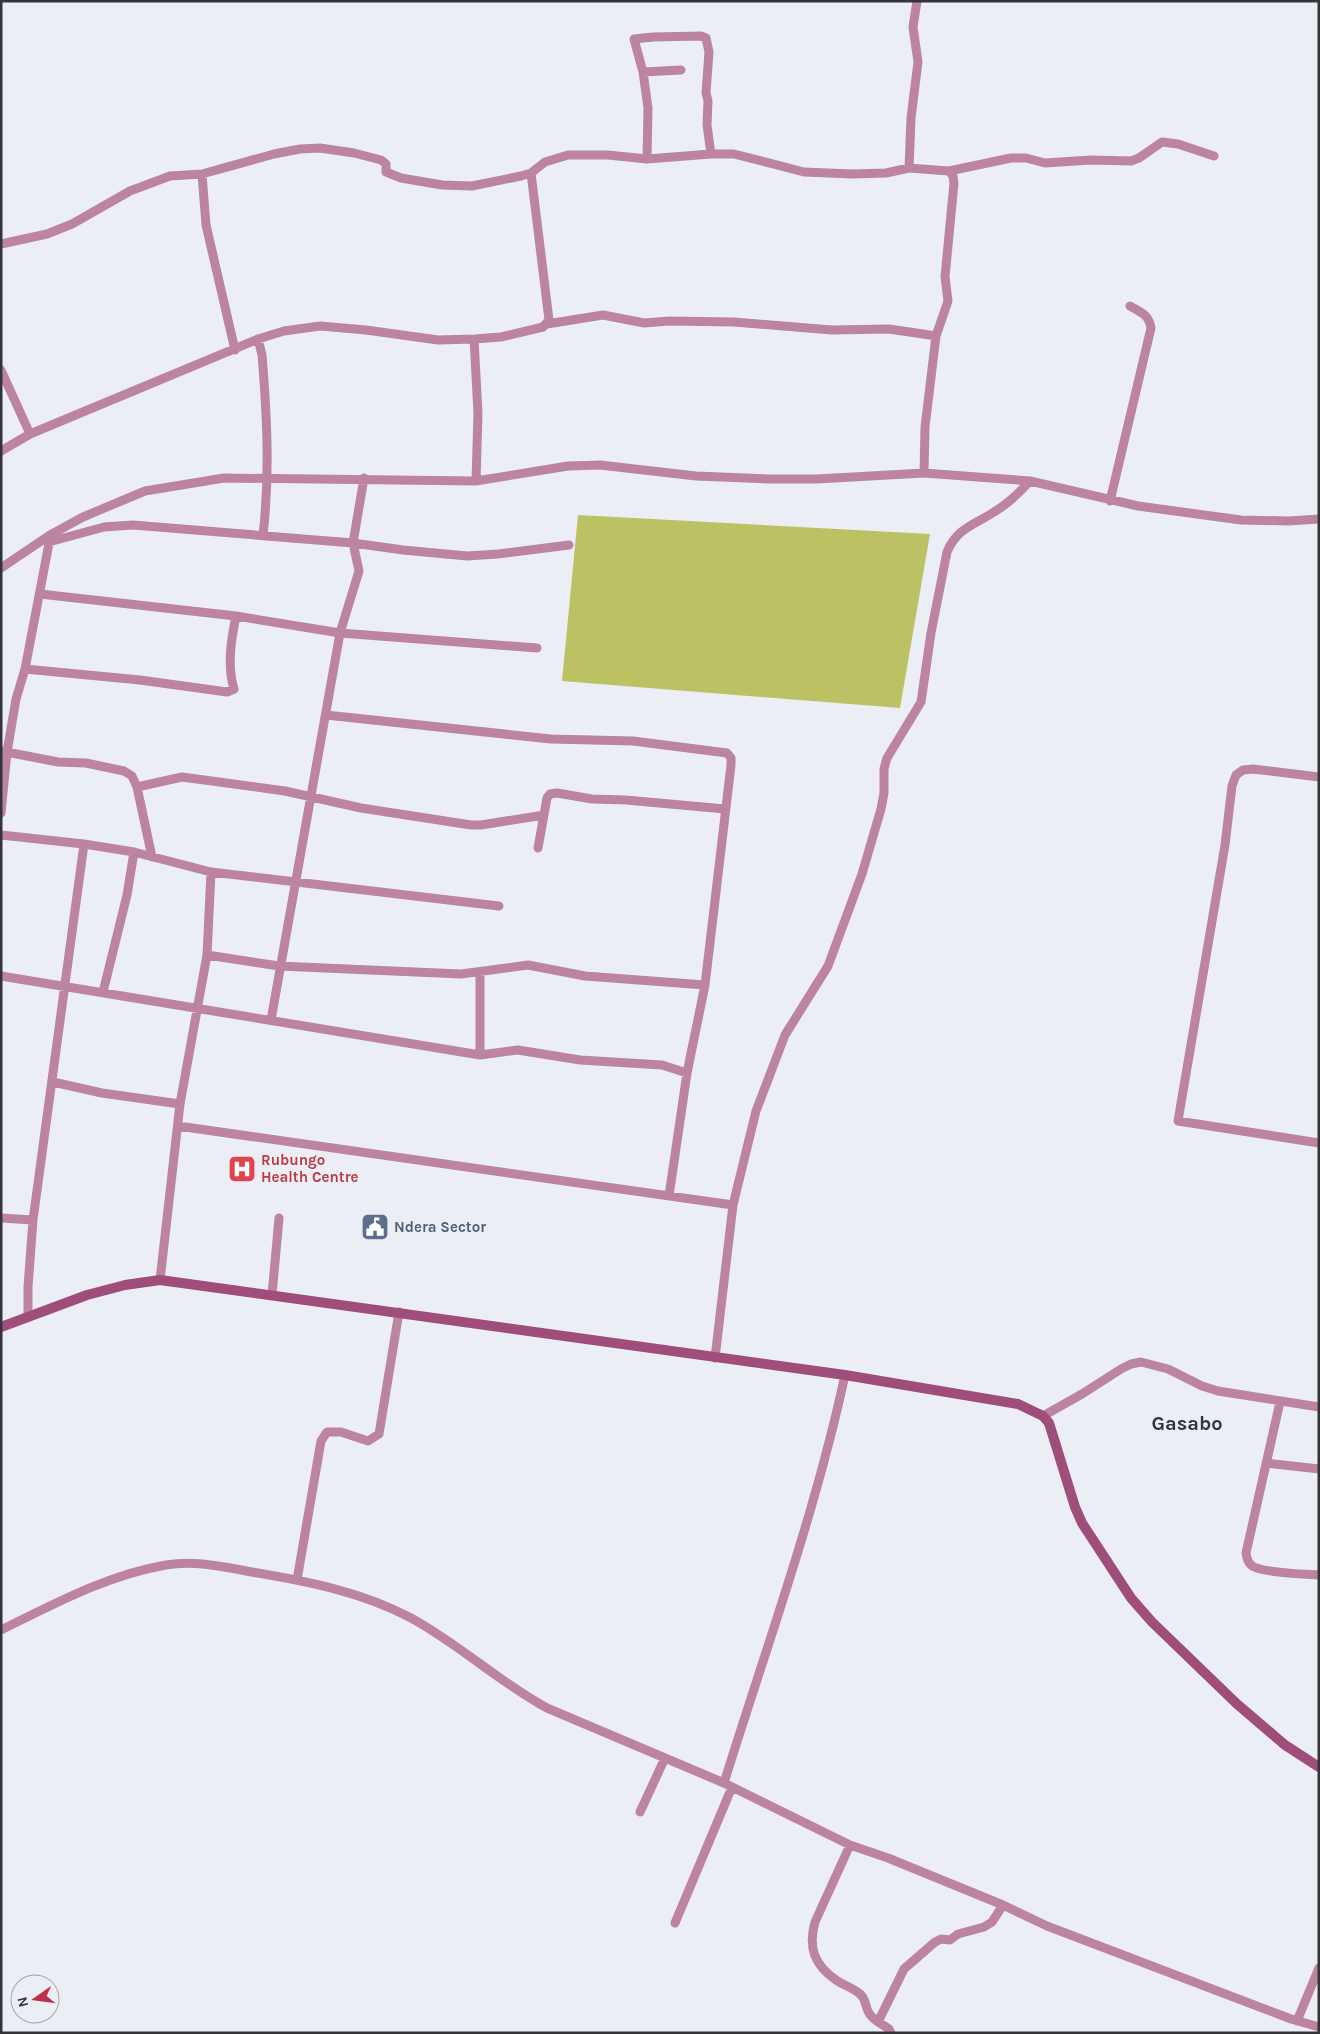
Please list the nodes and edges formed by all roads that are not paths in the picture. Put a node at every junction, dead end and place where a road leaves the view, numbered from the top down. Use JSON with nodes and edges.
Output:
{"nodes":[{"id":1,"x":917,"y":1,"type":"edge"},
{"id":2,"x":681,"y":70,"type":"dead end"},
{"id":3,"x":643,"y":72,"type":"junction"},
{"id":4,"x":711,"y":154,"type":"junction"},
{"id":5,"x":1214,"y":156,"type":"dead end"},
{"id":6,"x":647,"y":159,"type":"junction"},
{"id":7,"x":909,"y":168,"type":"junction"},
{"id":8,"x":949,"y":171,"type":"junction"},
{"id":9,"x":531,"y":173,"type":"junction"},
{"id":10,"x":202,"y":174,"type":"junction"},
{"id":11,"x":1,"y":244,"type":"edge"},
{"id":12,"x":1130,"y":306,"type":"dead end"},
{"id":13,"x":547,"y":324,"type":"junction"},
{"id":14,"x":936,"y":336,"type":"junction"},
{"id":15,"x":258,"y":339,"type":"junction"},
{"id":16,"x":474,"y":339,"type":"junction"},
{"id":17,"x":235,"y":350,"type":"junction"},
{"id":18,"x":1,"y":370,"type":"edge"},
{"id":19,"x":30,"y":434,"type":"junction"},
{"id":20,"x":1,"y":451,"type":"edge"},
{"id":21,"x":924,"y":474,"type":"junction"},
{"id":22,"x":268,"y":478,"type":"junction"},
{"id":23,"x":364,"y":478,"type":"junction"},
{"id":24,"x":476,"y":481,"type":"junction"},
{"id":25,"x":1030,"y":481,"type":"junction"},
{"id":26,"x":1110,"y":500,"type":"junction"},
{"id":27,"x":1319,"y":519,"type":"edge"},
{"id":28,"x":263,"y":535,"type":"junction"},
{"id":29,"x":50,"y":539,"type":"junction"},
{"id":30,"x":352,"y":543,"type":"junction"},
{"id":31,"x":569,"y":545,"type":"dead end"},
{"id":32,"x":1,"y":568,"type":"edge"},
{"id":33,"x":40,"y":594,"type":"junction"},
{"id":34,"x":236,"y":616,"type":"junction"},
{"id":35,"x":340,"y":633,"type":"junction"},
{"id":36,"x":537,"y":648,"type":"dead end"},
{"id":37,"x":25,"y":669,"type":"junction"},
{"id":38,"x":326,"y":715,"type":"junction"},
{"id":39,"x":4,"y":751,"type":"edge"},
{"id":40,"x":1319,"y":777,"type":"edge"},
{"id":41,"x":137,"y":787,"type":"junction"},
{"id":42,"x":311,"y":797,"type":"junction"},
{"id":43,"x":726,"y":810,"type":"junction"},
{"id":44,"x":1,"y":813,"type":"edge"},
{"id":45,"x":544,"y":815,"type":"junction"},
{"id":46,"x":1,"y":835,"type":"edge"},
{"id":47,"x":84,"y":844,"type":"junction"},
{"id":48,"x":538,"y":848,"type":"dead end"},
{"id":49,"x":134,"y":852,"type":"junction"},
{"id":50,"x":152,"y":857,"type":"junction"},
{"id":51,"x":211,"y":872,"type":"junction"},
{"id":52,"x":295,"y":882,"type":"junction"},
{"id":53,"x":499,"y":906,"type":"dead end"},
{"id":54,"x":207,"y":955,"type":"junction"},
{"id":55,"x":279,"y":966,"type":"junction"},
{"id":56,"x":480,"y":972,"type":"junction"},
{"id":57,"x":1,"y":976,"type":"edge"},
{"id":58,"x":705,"y":986,"type":"junction"},
{"id":59,"x":65,"y":987,"type":"junction"},
{"id":60,"x":104,"y":992,"type":"junction"},
{"id":61,"x":198,"y":1008,"type":"junction"},
{"id":62,"x":271,"y":1020,"type":"junction"},
{"id":63,"x":480,"y":1055,"type":"junction"},
{"id":64,"x":687,"y":1073,"type":"junction"},
{"id":65,"x":52,"y":1082,"type":"junction"},
{"id":66,"x":180,"y":1104,"type":"junction"},
{"id":67,"x":178,"y":1126,"type":"junction"},
{"id":68,"x":1319,"y":1143,"type":"edge"},
{"id":69,"x":669,"y":1196,"type":"junction"},
{"id":70,"x":733,"y":1205,"type":"junction"},
{"id":71,"x":1,"y":1218,"type":"edge"},
{"id":72,"x":279,"y":1218,"type":"dead end"},
{"id":73,"x":33,"y":1220,"type":"junction"},
{"id":74,"x":160,"y":1280,"type":"junction"},
{"id":75,"x":272,"y":1295,"type":"junction"},
{"id":76,"x":399,"y":1312,"type":"junction"},
{"id":77,"x":28,"y":1317,"type":"junction"},
{"id":78,"x":1,"y":1327,"type":"edge"},
{"id":79,"x":715,"y":1358,"type":"junction"},
{"id":80,"x":845,"y":1375,"type":"junction"},
{"id":81,"x":1280,"y":1402,"type":"junction"},
{"id":82,"x":1319,"y":1407,"type":"edge"},
{"id":83,"x":1043,"y":1416,"type":"junction"},
{"id":84,"x":1266,"y":1463,"type":"junction"},
{"id":85,"x":1319,"y":1469,"type":"edge"},
{"id":86,"x":1319,"y":1575,"type":"edge"},
{"id":87,"x":297,"y":1580,"type":"junction"},
{"id":88,"x":1,"y":1630,"type":"edge"},
{"id":89,"x":665,"y":1758,"type":"junction"},
{"id":90,"x":1319,"y":1767,"type":"edge"},
{"id":91,"x":728,"y":1785,"type":"junction"},
{"id":92,"x":640,"y":1812,"type":"dead end"},
{"id":93,"x":850,"y":1845,"type":"junction"},
{"id":94,"x":1003,"y":1905,"type":"junction"},
{"id":95,"x":675,"y":1924,"type":"dead end"},
{"id":96,"x":1319,"y":1968,"type":"edge"},
{"id":97,"x":1297,"y":2021,"type":"junction"},
{"id":98,"x":878,"y":2022,"type":"junction"},
{"id":99,"x":1319,"y":2027,"type":"edge"},
{"id":100,"x":891,"y":2033,"type":"edge"}],
"edges":[{"from":1,"to":7,"type":"street"},
{"from":2,"to":3,"type":"street"},
{"from":3,"to":4,"type":"street"},
{"from":3,"to":6,"type":"street"},
{"from":4,"to":6,"type":"street"},
{"from":4,"to":7,"type":"street"},
{"from":5,"to":8,"type":"street"},
{"from":6,"to":9,"type":"street"},
{"from":7,"to":8,"type":"street"},
{"from":8,"to":14,"type":"street"},
{"from":9,"to":10,"type":"street"},
{"from":9,"to":13,"type":"street"},
{"from":10,"to":11,"type":"street"},
{"from":10,"to":17,"type":"street"},
{"from":12,"to":26,"type":"street"},
{"from":13,"to":14,"type":"street"},
{"from":13,"to":16,"type":"street"},
{"from":14,"to":21,"type":"street"},
{"from":15,"to":16,"type":"street"},
{"from":15,"to":17,"type":"street"},
{"from":15,"to":22,"type":"street"},
{"from":16,"to":24,"type":"street"},
{"from":17,"to":19,"type":"street"},
{"from":18,"to":19,"type":"street"},
{"from":19,"to":20,"type":"street"},
{"from":21,"to":24,"type":"street"},
{"from":21,"to":25,"type":"street"},
{"from":22,"to":23,"type":"street"},
{"from":22,"to":28,"type":"street"},
{"from":22,"to":29,"type":"street"},
{"from":23,"to":24,"type":"street"},
{"from":23,"to":30,"type":"street"},
{"from":25,"to":26,"type":"street"},
{"from":25,"to":70,"type":"street"},
{"from":26,"to":27,"type":"street"},
{"from":28,"to":29,"type":"street"},
{"from":28,"to":30,"type":"street"},
{"from":29,"to":32,"type":"street"},
{"from":29,"to":33,"type":"street"},
{"from":30,"to":31,"type":"street"},
{"from":30,"to":35,"type":"street"},
{"from":33,"to":34,"type":"street"},
{"from":33,"to":37,"type":"street"},
{"from":34,"to":35,"type":"street"},
{"from":34,"to":37,"type":"street"},
{"from":35,"to":36,"type":"street"},
{"from":35,"to":38,"type":"street"},
{"from":37,"to":39,"type":"street"},
{"from":38,"to":42,"type":"street"},
{"from":38,"to":43,"type":"street"},
{"from":39,"to":41,"type":"street"},
{"from":39,"to":44,"type":"street"},
{"from":40,"to":68,"type":"street"},
{"from":41,"to":42,"type":"street"},
{"from":41,"to":50,"type":"street"},
{"from":42,"to":45,"type":"street"},
{"from":42,"to":52,"type":"street"},
{"from":43,"to":45,"type":"street"},
{"from":43,"to":58,"type":"street"},
{"from":45,"to":48,"type":"street"},
{"from":46,"to":47,"type":"street"},
{"from":47,"to":49,"type":"street"},
{"from":47,"to":59,"type":"street"},
{"from":49,"to":50,"type":"street"},
{"from":49,"to":60,"type":"street"},
{"from":50,"to":51,"type":"street"},
{"from":51,"to":52,"type":"street"},
{"from":51,"to":54,"type":"street"},
{"from":52,"to":53,"type":"street"},
{"from":52,"to":55,"type":"street"},
{"from":54,"to":55,"type":"street"},
{"from":54,"to":61,"type":"street"},
{"from":55,"to":56,"type":"street"},
{"from":55,"to":62,"type":"street"},
{"from":56,"to":58,"type":"street"},
{"from":56,"to":63,"type":"street"},
{"from":57,"to":59,"type":"street"},
{"from":58,"to":64,"type":"street"},
{"from":59,"to":60,"type":"street"},
{"from":59,"to":65,"type":"street"},
{"from":60,"to":61,"type":"street"},
{"from":61,"to":62,"type":"street"},
{"from":61,"to":66,"type":"street"},
{"from":62,"to":63,"type":"street"},
{"from":63,"to":64,"type":"street"},
{"from":64,"to":69,"type":"street"},
{"from":65,"to":66,"type":"street"},
{"from":65,"to":73,"type":"street"},
{"from":66,"to":67,"type":"street"},
{"from":67,"to":69,"type":"street"},
{"from":67,"to":74,"type":"street"},
{"from":69,"to":70,"type":"street"},
{"from":70,"to":79,"type":"street"},
{"from":71,"to":73,"type":"street"},
{"from":72,"to":75,"type":"street"},
{"from":73,"to":77,"type":"street"},
{"from":74,"to":75,"type":"main road"},
{"from":74,"to":77,"type":"main road"},
{"from":75,"to":76,"type":"main road"},
{"from":76,"to":79,"type":"main road"},
{"from":76,"to":87,"type":"street"},
{"from":77,"to":78,"type":"main road"},
{"from":79,"to":80,"type":"main road"},
{"from":80,"to":83,"type":"main road"},
{"from":80,"to":91,"type":"street"},
{"from":81,"to":82,"type":"street"},
{"from":81,"to":83,"type":"street"},
{"from":81,"to":84,"type":"street"},
{"from":83,"to":90,"type":"main road"},
{"from":84,"to":85,"type":"street"},
{"from":84,"to":86,"type":"street"},
{"from":87,"to":88,"type":"street"},
{"from":87,"to":89,"type":"street"},
{"from":89,"to":91,"type":"street"},
{"from":89,"to":92,"type":"street"},
{"from":91,"to":93,"type":"street"},
{"from":91,"to":95,"type":"street"},
{"from":93,"to":94,"type":"street"},
{"from":93,"to":98,"type":"street"},
{"from":94,"to":97,"type":"street"},
{"from":94,"to":98,"type":"street"},
{"from":96,"to":97,"type":"street"},
{"from":97,"to":99,"type":"street"},
{"from":98,"to":100,"type":"street"}]}
